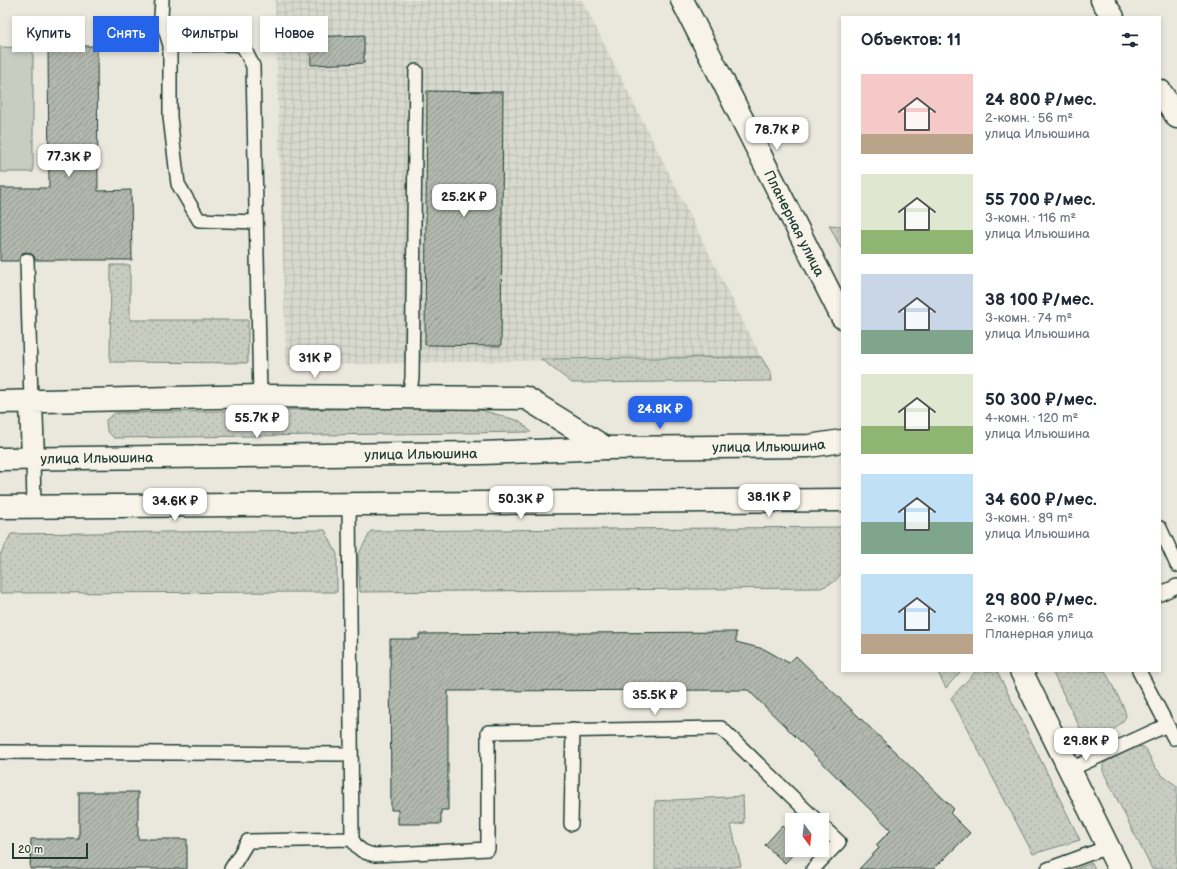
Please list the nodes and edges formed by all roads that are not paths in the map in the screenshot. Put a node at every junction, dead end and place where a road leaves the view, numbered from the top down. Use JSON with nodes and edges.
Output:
{"nodes":[{"id":1,"x":162,"y":0,"type":"edge"},
{"id":2,"x":682,"y":0,"type":"edge"},
{"id":3,"x":1102,"y":0,"type":"edge"},
{"id":4,"x":1112,"y":16,"type":"edge"},
{"id":5,"x":167,"y":36,"type":"edge"},
{"id":6,"x":170,"y":52,"type":"edge"},
{"id":7,"x":247,"y":52,"type":"edge"},
{"id":8,"x":416,"y":71,"type":"dead end"},
{"id":9,"x":1161,"y":93,"type":"edge"},
{"id":10,"x":1177,"y":117,"type":"edge"},
{"id":11,"x":256,"y":222,"type":"junction"},
{"id":12,"x":27,"y":260,"type":"dead end"},
{"id":13,"x":841,"y":315,"type":"edge"},
{"id":14,"x":260,"y":396,"type":"junction"},
{"id":15,"x":410,"y":397,"type":"junction"},
{"id":16,"x":31,"y":401,"type":"junction"},
{"id":17,"x":0,"y":402,"type":"edge"},
{"id":18,"x":841,"y":441,"type":"edge"},
{"id":19,"x":606,"y":448,"type":"junction"},
{"id":20,"x":0,"y":459,"type":"edge"},
{"id":21,"x":33,"y":459,"type":"junction"},
{"id":22,"x":841,"y":500,"type":"edge"},
{"id":23,"x":349,"y":503,"type":"junction"},
{"id":24,"x":0,"y":507,"type":"edge"},
{"id":25,"x":34,"y":507,"type":"junction"},
{"id":26,"x":1161,"y":530,"type":"edge"},
{"id":27,"x":1177,"y":565,"type":"edge"},
{"id":28,"x":1177,"y":586,"type":"edge"},
{"id":29,"x":1161,"y":594,"type":"edge"},
{"id":30,"x":1022,"y":672,"type":"edge"},
{"id":31,"x":1140,"y":672,"type":"edge"},
{"id":32,"x":1167,"y":725,"type":"junction"},
{"id":33,"x":573,"y":730,"type":"junction"},
{"id":34,"x":1177,"y":737,"type":"edge"},
{"id":35,"x":0,"y":752,"type":"edge"},
{"id":36,"x":351,"y":754,"type":"junction"},
{"id":37,"x":1071,"y":769,"type":"junction"},
{"id":38,"x":809,"y":813,"type":"edge"},
{"id":39,"x":571,"y":824,"type":"dead end"},
{"id":40,"x":829,"y":833,"type":"edge"},
{"id":41,"x":352,"y":839,"type":"junction"},
{"id":42,"x":1108,"y":847,"type":"junction"},
{"id":43,"x":829,"y":852,"type":"edge"},
{"id":44,"x":825,"y":857,"type":"edge"},
{"id":45,"x":231,"y":869,"type":"edge"},
{"id":46,"x":813,"y":869,"type":"edge"},
{"id":47,"x":1048,"y":869,"type":"edge"},
{"id":48,"x":1119,"y":869,"type":"edge"}],
"edges":[{"from":1,"to":5,"type":"lane"},
{"from":2,"to":13,"type":"main road","name":"Планерная улица"},
{"from":3,"to":4,"type":"main road"},
{"from":6,"to":11,"type":"lane"},
{"from":7,"to":11,"type":"lane"},
{"from":8,"to":15,"type":"lane"},
{"from":9,"to":10,"type":"main road"},
{"from":11,"to":14,"type":"lane"},
{"from":12,"to":16,"type":"lane"},
{"from":14,"to":15,"type":"main road"},
{"from":14,"to":16,"type":"main road"},
{"from":15,"to":19,"type":"main road"},
{"from":16,"to":17,"type":"main road"},
{"from":16,"to":21,"type":"main road"},
{"from":18,"to":19,"type":"main road","name":"улица Ильюшина"},
{"from":19,"to":21,"type":"main road","name":"улица Ильюшина"},
{"from":20,"to":21,"type":"main road","name":"улица Ильюшина"},
{"from":21,"to":25,"type":"lane"},
{"from":22,"to":23,"type":"main road"},
{"from":23,"to":25,"type":"main road"},
{"from":23,"to":36,"type":"lane"},
{"from":24,"to":25,"type":"main road"},
{"from":26,"to":27,"type":"lane"},
{"from":28,"to":29,"type":"lane"},
{"from":30,"to":37,"type":"main road"},
{"from":31,"to":32,"type":"lane"},
{"from":32,"to":34,"type":"lane"},
{"from":32,"to":37,"type":"lane"},
{"from":33,"to":38,"type":"lane"},
{"from":33,"to":39,"type":"lane"},
{"from":33,"to":41,"type":"lane"},
{"from":35,"to":36,"type":"lane"},
{"from":36,"to":41,"type":"lane"},
{"from":37,"to":42,"type":"main road"},
{"from":40,"to":43,"type":"lane"},
{"from":41,"to":45,"type":"lane"},
{"from":42,"to":47,"type":"lane"},
{"from":42,"to":48,"type":"main road"},
{"from":44,"to":46,"type":"lane"}]}
